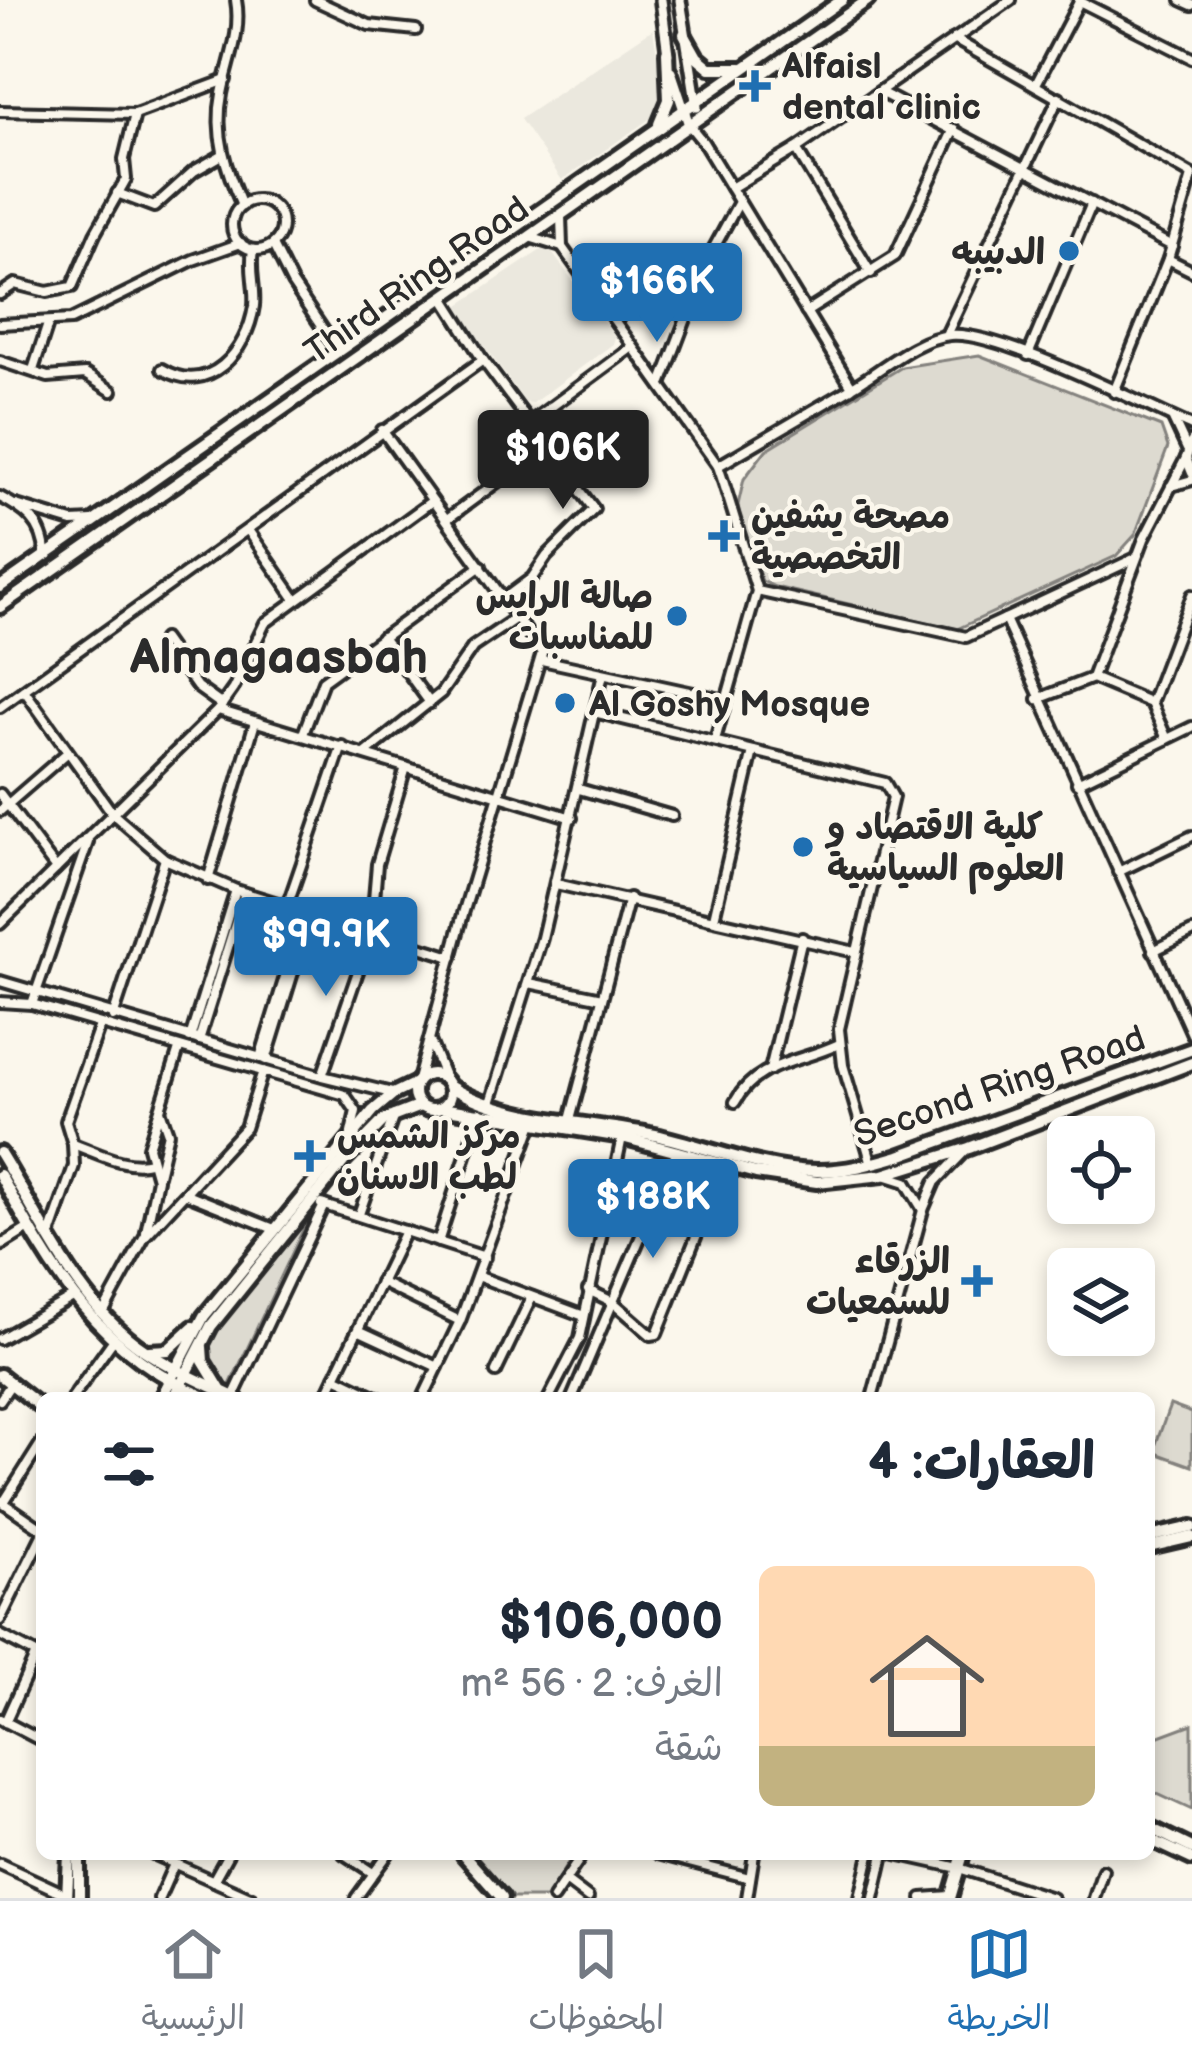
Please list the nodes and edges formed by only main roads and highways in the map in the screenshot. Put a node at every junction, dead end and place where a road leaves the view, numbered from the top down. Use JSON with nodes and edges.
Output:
{"nodes":[{"id":1,"x":842,"y":0,"type":"edge"},
{"id":2,"x":868,"y":0,"type":"edge"},
{"id":3,"x":684,"y":34,"type":"road end"},
{"id":4,"x":667,"y":52,"type":"road end"},
{"id":5,"x":750,"y":65,"type":"junction"},
{"id":6,"x":652,"y":133,"type":"junction"},
{"id":7,"x":302,"y":374,"type":"junction"},
{"id":8,"x":312,"y":388,"type":"junction"},
{"id":9,"x":0,"y":587,"type":"edge"},
{"id":10,"x":0,"y":607,"type":"edge"},
{"id":11,"x":1192,"y":1049,"type":"edge"},
{"id":12,"x":1192,"y":1063,"type":"edge"},
{"id":13,"x":417,"y":1082,"type":"junction"},
{"id":14,"x":447,"y":1083,"type":"junction"},
{"id":15,"x":420,"y":1106,"type":"junction"},
{"id":16,"x":441,"y":1108,"type":"junction"},
{"id":17,"x":485,"y":1108,"type":"junction"},
{"id":18,"x":538,"y":1119,"type":"junction"},
{"id":19,"x":1001,"y":1127,"type":"junction"},
{"id":20,"x":0,"y":1153,"type":"edge"},
{"id":21,"x":875,"y":1172,"type":"junction"},
{"id":22,"x":0,"y":1175,"type":"edge"},
{"id":23,"x":313,"y":1200,"type":"junction"},
{"id":24,"x":204,"y":1316,"type":"junction"},
{"id":25,"x":205,"y":1336,"type":"junction"},
{"id":26,"x":142,"y":1350,"type":"junction"},
{"id":27,"x":0,"y":1375,"type":"edge"},
{"id":28,"x":177,"y":1382,"type":"edge"},
{"id":29,"x":218,"y":1392,"type":"edge"},
{"id":30,"x":228,"y":1392,"type":"edge"},
{"id":31,"x":36,"y":1403,"type":"edge"},
{"id":32,"x":1192,"y":1527,"type":"edge"},
{"id":33,"x":1155,"y":1536,"type":"edge"},
{"id":34,"x":1192,"y":1537,"type":"edge"},
{"id":35,"x":1155,"y":1546,"type":"edge"},
{"id":36,"x":1155,"y":1830,"type":"edge"},
{"id":37,"x":1155,"y":1842,"type":"edge"},
{"id":38,"x":1192,"y":1848,"type":"edge"},
{"id":39,"x":1192,"y":1859,"type":"edge"},
{"id":40,"x":69,"y":1860,"type":"edge"},
{"id":41,"x":78,"y":1860,"type":"edge"},
{"id":42,"x":468,"y":1860,"type":"edge"},
{"id":43,"x":958,"y":1861,"type":"edge"},
{"id":44,"x":71,"y":1897,"type":"edge"},
{"id":45,"x":947,"y":1897,"type":"edge"},
{"id":46,"x":502,"y":1898,"type":"edge"}],
"edges":[{"from":1,"to":5,"type":"main road","name":"Third Ring Road"},
{"from":2,"to":8,"type":"main road","name":"Third Ring Road"},
{"from":3,"to":5,"type":"main road"},
{"from":4,"to":6,"type":"main road"},
{"from":5,"to":6,"type":"main road","name":"Third Ring Road"},
{"from":6,"to":7,"type":"main road","name":"Third Ring Road"},
{"from":7,"to":8,"type":"main road"},
{"from":7,"to":9,"type":"main road","name":"Third Ring Road"},
{"from":8,"to":10,"type":"main road","name":"Third Ring Road"},
{"from":11,"to":19,"type":"main road","name":"Second Ring Road"},
{"from":12,"to":19,"type":"main road"},
{"from":13,"to":14,"type":"main road"},
{"from":13,"to":15,"type":"main road"},
{"from":13,"to":23,"type":"main road"},
{"from":14,"to":16,"type":"main road"},
{"from":14,"to":17,"type":"main road"},
{"from":15,"to":16,"type":"main road"},
{"from":15,"to":23,"type":"main road"},
{"from":16,"to":17,"type":"main road"},
{"from":17,"to":18,"type":"main road"},
{"from":18,"to":21,"type":"main road","name":"Second Ring Road"},
{"from":18,"to":21,"type":"main road"},
{"from":19,"to":21,"type":"main road","name":"Second Ring Road"},
{"from":19,"to":21,"type":"main road"},
{"from":20,"to":26,"type":"main road"},
{"from":22,"to":28,"type":"main road"},
{"from":23,"to":24,"type":"main road"},
{"from":23,"to":25,"type":"main road"},
{"from":24,"to":26,"type":"main road"},
{"from":24,"to":28,"type":"main road"},
{"from":25,"to":28,"type":"main road"},
{"from":25,"to":30,"type":"main road"},
{"from":26,"to":28,"type":"main road"},
{"from":27,"to":31,"type":"main road"},
{"from":28,"to":29,"type":"main road"},
{"from":32,"to":33,"type":"main road"},
{"from":34,"to":35,"type":"main road"},
{"from":36,"to":38,"type":"main road"},
{"from":37,"to":39,"type":"main road"},
{"from":40,"to":44,"type":"main road"},
{"from":41,"to":44,"type":"main road"},
{"from":42,"to":46,"type":"main road"},
{"from":43,"to":45,"type":"main road"}]}
